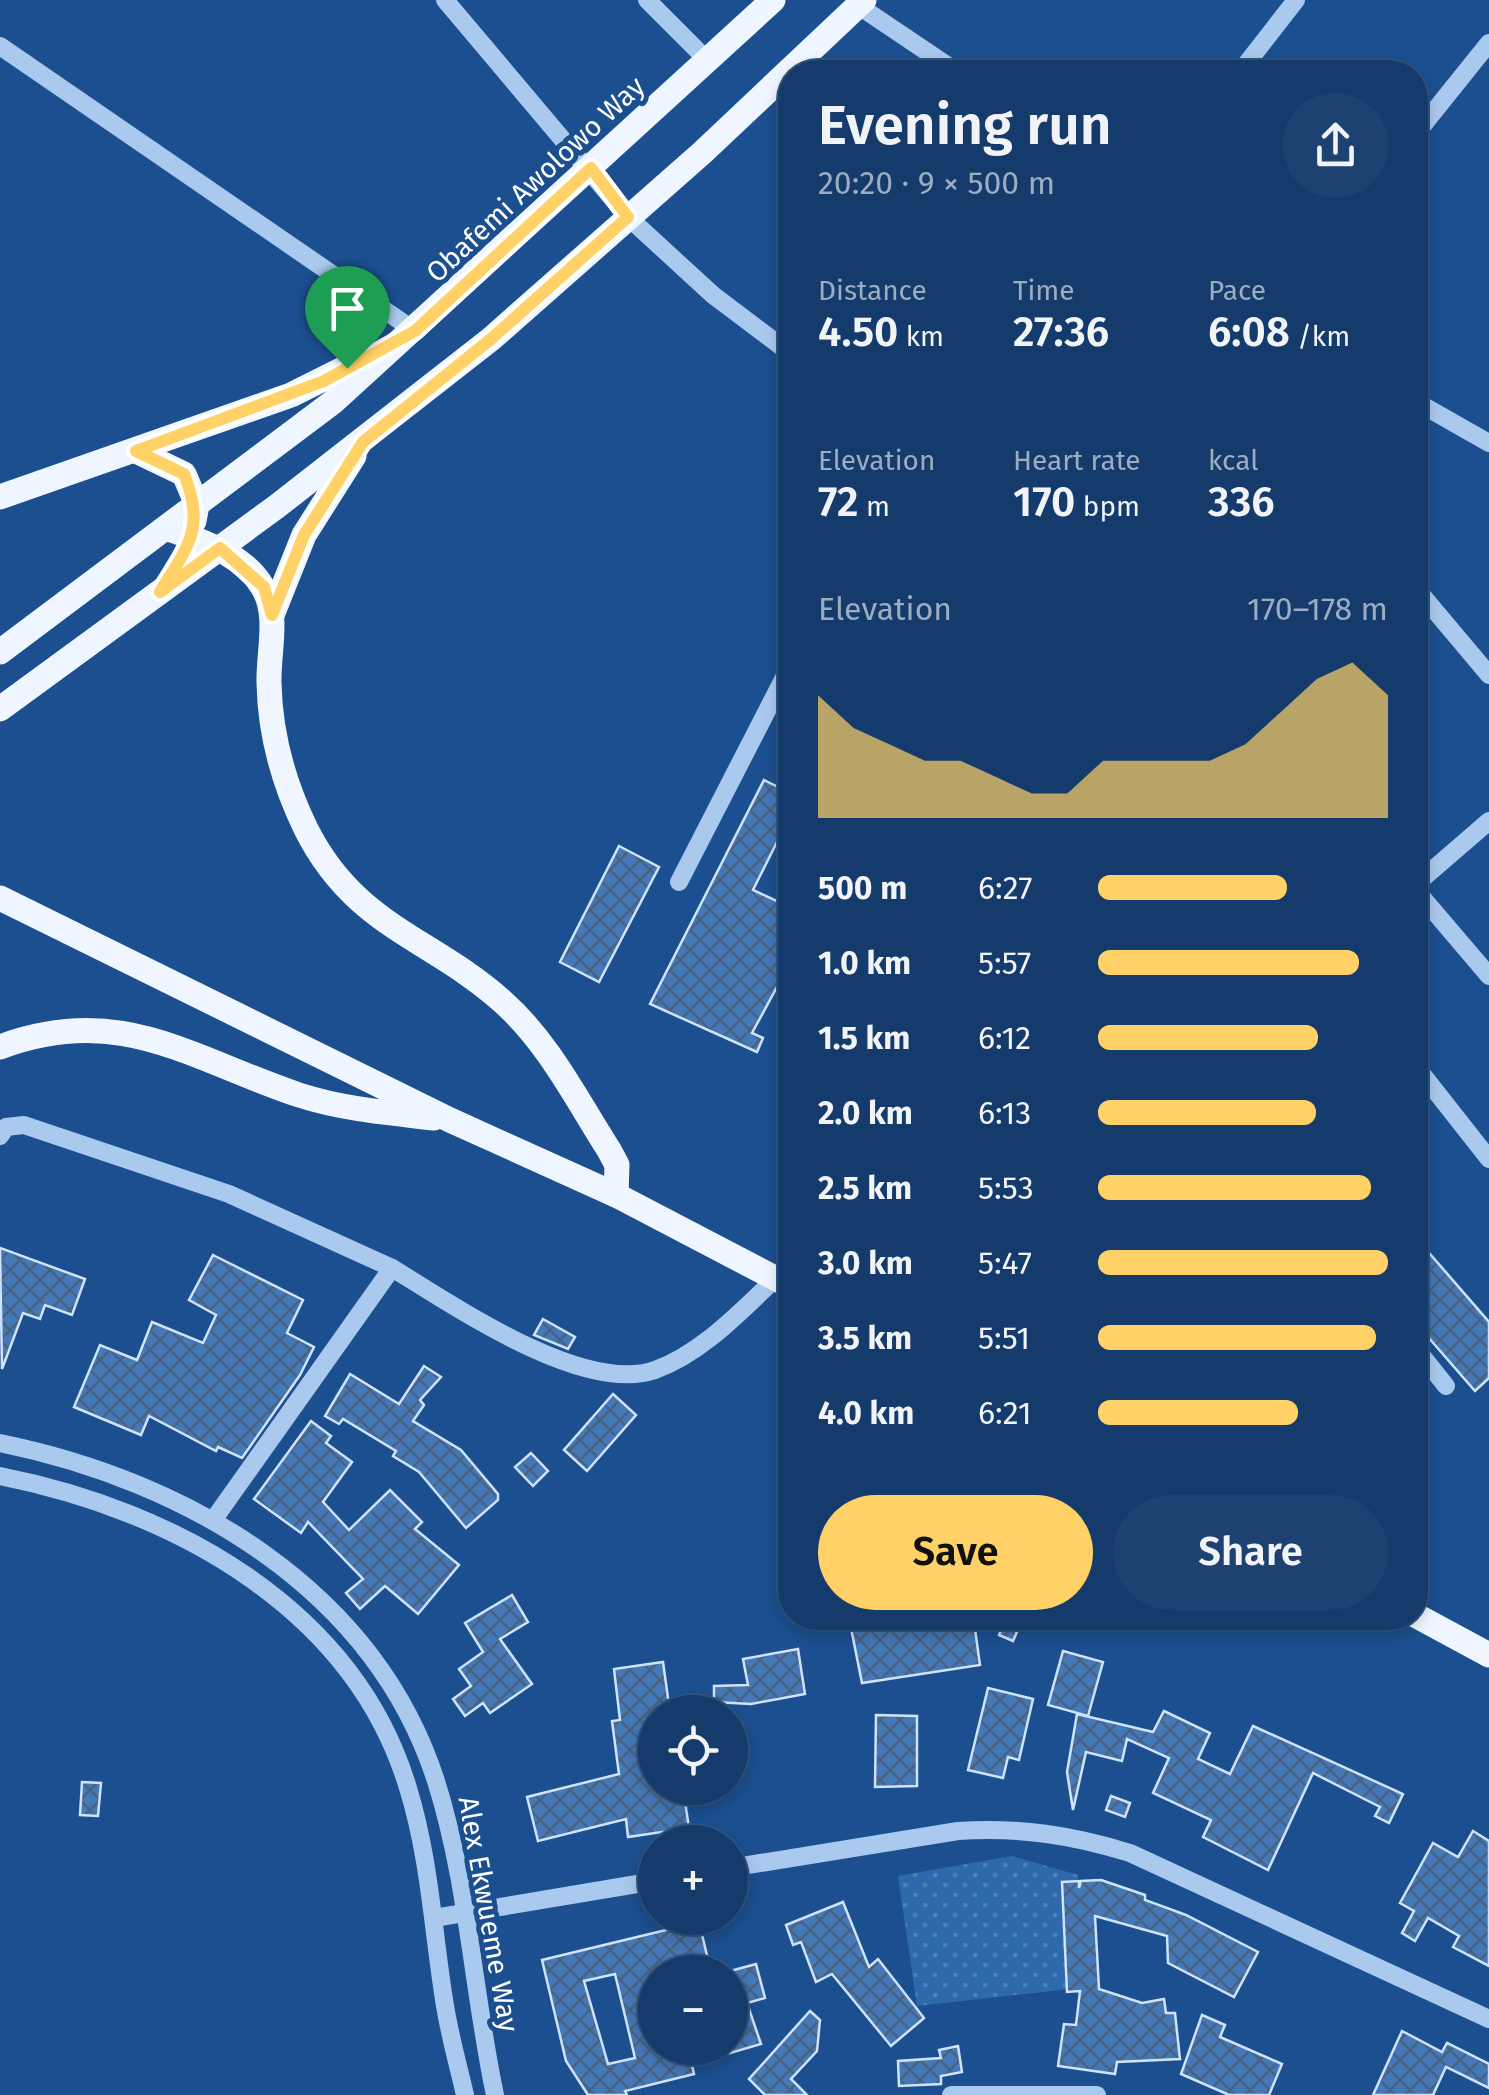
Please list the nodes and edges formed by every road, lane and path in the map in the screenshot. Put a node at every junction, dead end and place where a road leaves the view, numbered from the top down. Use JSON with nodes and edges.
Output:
{"nodes":[{"id":1,"x":444,"y":0,"type":"edge"},
{"id":2,"x":647,"y":0,"type":"edge"},
{"id":3,"x":773,"y":0,"type":"edge"},
{"id":4,"x":1296,"y":0,"type":"edge"},
{"id":5,"x":861,"y":3,"type":"edge"},
{"id":6,"x":1489,"y":43,"type":"edge"},
{"id":7,"x":0,"y":46,"type":"edge"},
{"id":8,"x":707,"y":60,"type":"junction"},
{"id":9,"x":799,"y":60,"type":"edge"},
{"id":10,"x":940,"y":60,"type":"edge"},
{"id":11,"x":1249,"y":60,"type":"edge"},
{"id":12,"x":778,"y":79,"type":"edge"},
{"id":13,"x":1428,"y":120,"type":"edge"},
{"id":14,"x":591,"y":168,"type":"junction"},
{"id":15,"x":628,"y":217,"type":"junction"},
{"id":16,"x":415,"y":331,"type":"junction"},
{"id":17,"x":778,"y":344,"type":"edge"},
{"id":18,"x":1428,"y":409,"type":"edge"},
{"id":19,"x":363,"y":442,"type":"junction"},
{"id":20,"x":1489,"y":444,"type":"edge"},
{"id":21,"x":136,"y":451,"type":"junction"},
{"id":22,"x":0,"y":497,"type":"edge"},
{"id":23,"x":197,"y":506,"type":"junction"},
{"id":24,"x":179,"y":533,"type":"junction"},
{"id":25,"x":220,"y":548,"type":"junction"},
{"id":26,"x":160,"y":592,"type":"junction"},
{"id":27,"x":1428,"y":603,"type":"edge"},
{"id":28,"x":272,"y":615,"type":"junction"},
{"id":29,"x":0,"y":652,"type":"edge"},
{"id":30,"x":1489,"y":674,"type":"edge"},
{"id":31,"x":778,"y":689,"type":"edge"},
{"id":32,"x":0,"y":708,"type":"edge"},
{"id":33,"x":1489,"y":821,"type":"edge"},
{"id":34,"x":1428,"y":875,"type":"edge"},
{"id":35,"x":679,"y":882,"type":"dead end"},
{"id":36,"x":0,"y":898,"type":"edge"},
{"id":37,"x":1428,"y":903,"type":"edge"},
{"id":38,"x":1489,"y":976,"type":"edge"},
{"id":39,"x":0,"y":1047,"type":"edge"},
{"id":40,"x":1428,"y":1081,"type":"edge"},
{"id":41,"x":450,"y":1120,"type":"junction"},
{"id":42,"x":0,"y":1136,"type":"edge"},
{"id":43,"x":1489,"y":1158,"type":"edge"},
{"id":44,"x":616,"y":1196,"type":"junction"},
{"id":45,"x":392,"y":1268,"type":"junction"},
{"id":46,"x":778,"y":1279,"type":"edge"},
{"id":47,"x":778,"y":1286,"type":"edge"},
{"id":48,"x":1428,"y":1363,"type":"edge"},
{"id":49,"x":1446,"y":1386,"type":"dead end"},
{"id":50,"x":0,"y":1442,"type":"edge"},
{"id":51,"x":0,"y":1476,"type":"edge"},
{"id":52,"x":214,"y":1519,"type":"junction"},
{"id":53,"x":1428,"y":1622,"type":"edge"},
{"id":54,"x":1489,"y":1655,"type":"edge"},
{"id":55,"x":748,"y":1865,"type":"edge"},
{"id":56,"x":638,"y":1884,"type":"edge"},
{"id":57,"x":463,"y":1914,"type":"junction"},
{"id":58,"x":434,"y":1918,"type":"junction"},
{"id":59,"x":1489,"y":2019,"type":"edge"},
{"id":60,"x":464,"y":2095,"type":"edge"},
{"id":61,"x":496,"y":2095,"type":"edge"},
{"id":62,"x":951,"y":2095,"type":"edge"},
{"id":63,"x":1097,"y":2095,"type":"edge"}],
"edges":[{"from":1,"to":14,"type":"street"},
{"from":2,"to":8,"type":"street"},
{"from":3,"to":8,"type":"main road","name":"Obafemi Awolowo Way"},
{"from":4,"to":11,"type":"street"},
{"from":5,"to":9,"type":"main road"},
{"from":5,"to":10,"type":"street"},
{"from":6,"to":13,"type":"street"},
{"from":7,"to":16,"type":"street"},
{"from":8,"to":14,"type":"main road","name":"Obafemi Awolowo Way"},
{"from":12,"to":15,"type":"main road"},
{"from":14,"to":15,"type":"street"},
{"from":14,"to":16,"type":"main road","name":"Obafemi Awolowo Way"},
{"from":15,"to":17,"type":"street"},
{"from":15,"to":19,"type":"main road"},
{"from":16,"to":21,"type":"main road"},
{"from":16,"to":23,"type":"main road","name":"Obafemi Awolowo Way"},
{"from":18,"to":20,"type":"street"},
{"from":19,"to":25,"type":"main road"},
{"from":19,"to":28,"type":"main road"},
{"from":21,"to":22,"type":"main road"},
{"from":21,"to":23,"type":"main road"},
{"from":23,"to":24,"type":"main road","name":"Obafemi Awolowo Way"},
{"from":24,"to":25,"type":"main road"},
{"from":24,"to":26,"type":"main road"},
{"from":24,"to":29,"type":"main road","name":"Obafemi Awolowo Way"},
{"from":25,"to":26,"type":"main road"},
{"from":25,"to":28,"type":"main road"},
{"from":26,"to":32,"type":"main road"},
{"from":27,"to":30,"type":"street"},
{"from":28,"to":44,"type":"main road"},
{"from":31,"to":35,"type":"street"},
{"from":33,"to":34,"type":"street"},
{"from":36,"to":41,"type":"main road"},
{"from":37,"to":38,"type":"street"},
{"from":39,"to":41,"type":"main road"},
{"from":40,"to":43,"type":"street"},
{"from":41,"to":44,"type":"main road"},
{"from":42,"to":45,"type":"street"},
{"from":44,"to":46,"type":"main road"},
{"from":45,"to":47,"type":"street"},
{"from":45,"to":52,"type":"street"},
{"from":48,"to":49,"type":"street"},
{"from":50,"to":52,"type":"street","name":"Alex Ekwueme Way"},
{"from":51,"to":58,"type":"street","name":"Alex Ekwueme Way"},
{"from":52,"to":57,"type":"street","name":"Alex Ekwueme Way"},
{"from":53,"to":54,"type":"main road"},
{"from":55,"to":59,"type":"street"},
{"from":56,"to":57,"type":"street"},
{"from":57,"to":58,"type":"street"},
{"from":57,"to":61,"type":"street","name":"Alex Ekwueme Way"},
{"from":58,"to":60,"type":"street","name":"Alex Ekwueme Way"},
{"from":62,"to":63,"type":"street"}]}
